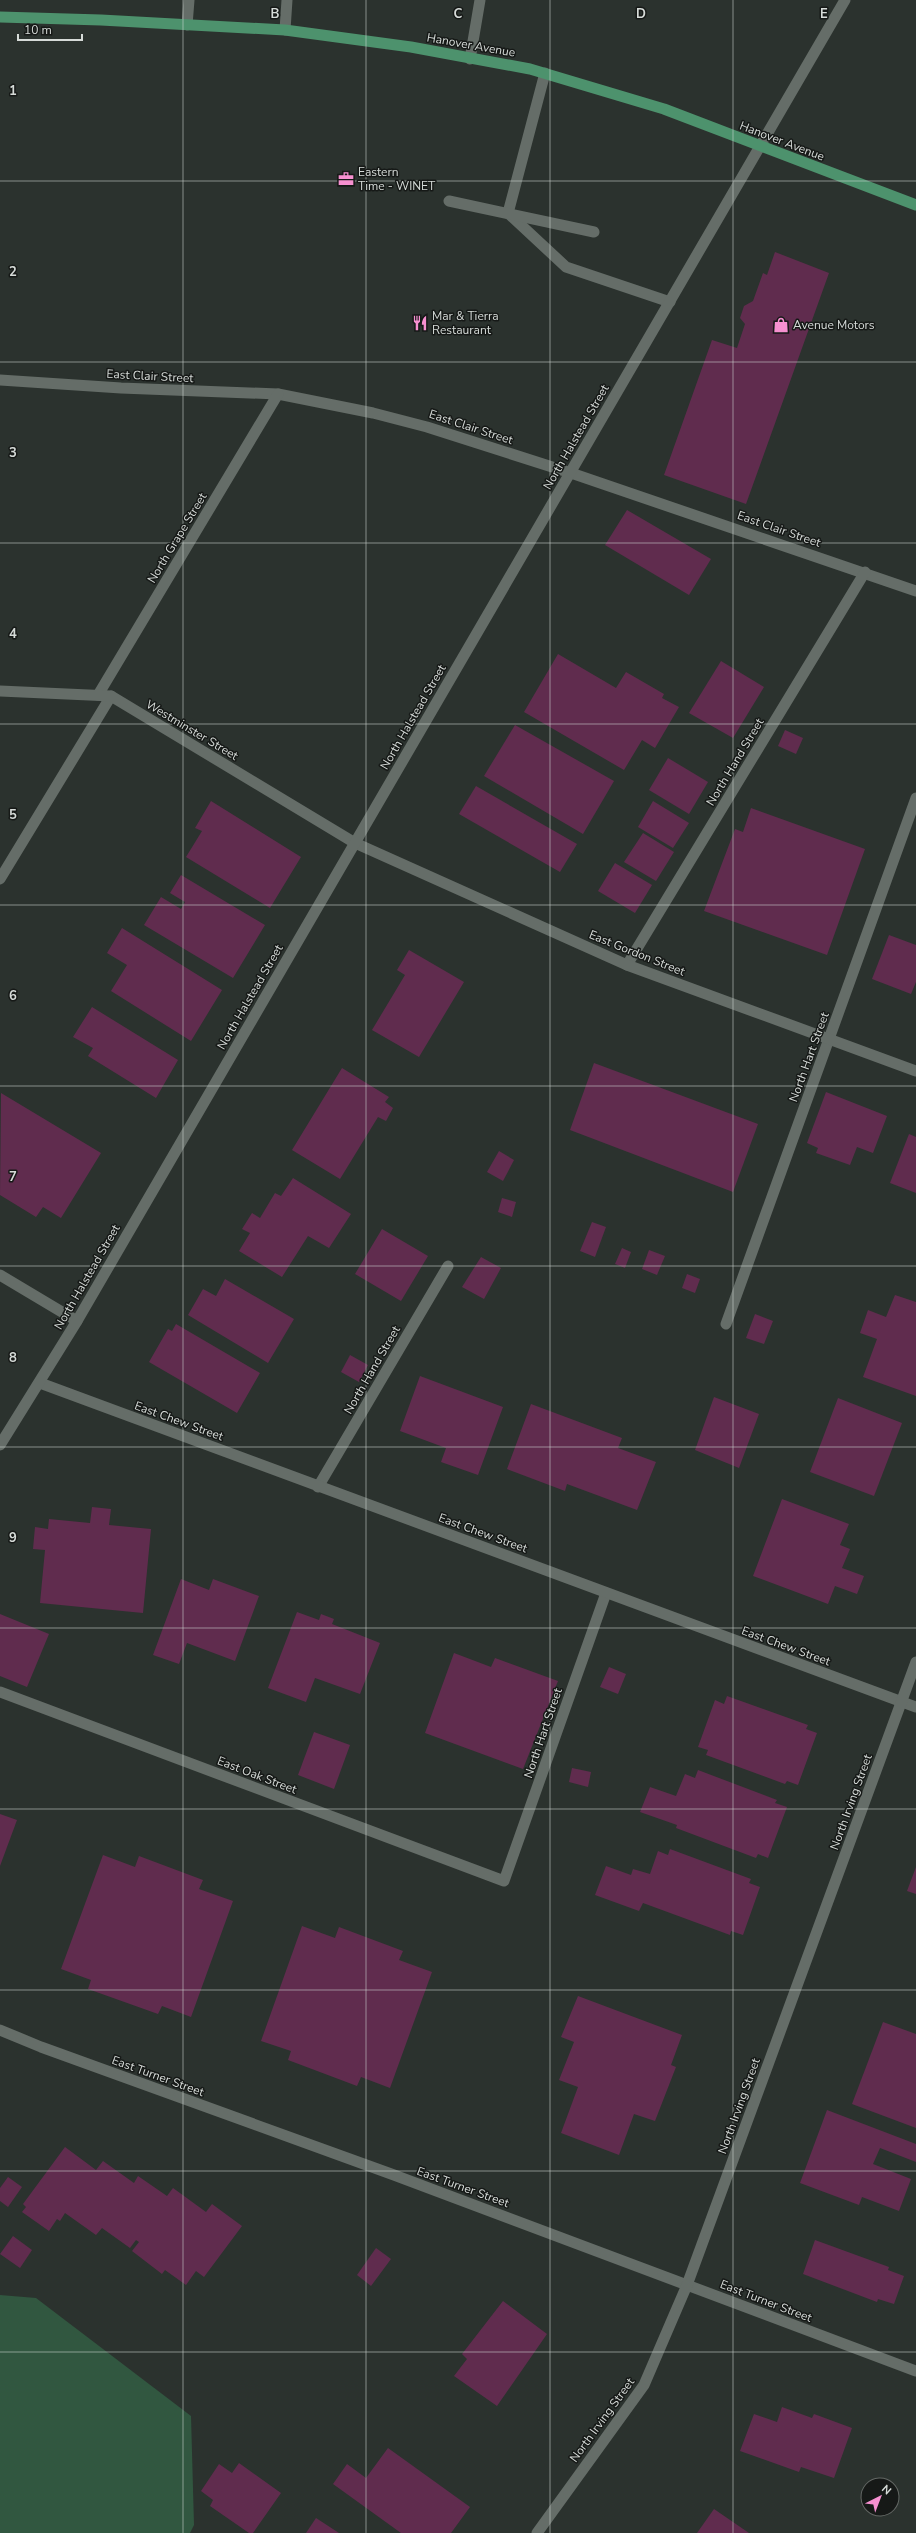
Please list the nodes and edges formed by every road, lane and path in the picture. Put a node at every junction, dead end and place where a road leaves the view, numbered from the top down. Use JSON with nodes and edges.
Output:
{"nodes":[{"id":1,"x":188,"y":0,"type":"edge"},
{"id":2,"x":287,"y":0,"type":"edge"},
{"id":3,"x":480,"y":0,"type":"edge"},
{"id":4,"x":845,"y":0,"type":"edge"},
{"id":5,"x":0,"y":17,"type":"edge"},
{"id":6,"x":187,"y":24,"type":"junction"},
{"id":7,"x":285,"y":30,"type":"junction"},
{"id":8,"x":470,"y":59,"type":"junction"},
{"id":9,"x":544,"y":74,"type":"junction"},
{"id":10,"x":760,"y":148,"type":"junction"},
{"id":11,"x":449,"y":201,"type":"dead end"},
{"id":12,"x":916,"y":205,"type":"edge"},
{"id":13,"x":508,"y":213,"type":"junction"},
{"id":14,"x":594,"y":232,"type":"dead end"},
{"id":15,"x":670,"y":302,"type":"junction"},
{"id":16,"x":0,"y":380,"type":"edge"},
{"id":17,"x":278,"y":394,"type":"junction"},
{"id":18,"x":571,"y":473,"type":"junction"},
{"id":19,"x":865,"y":572,"type":"junction"},
{"id":20,"x":916,"y":592,"type":"edge"},
{"id":21,"x":0,"y":691,"type":"edge"},
{"id":22,"x":98,"y":695,"type":"junction"},
{"id":23,"x":111,"y":696,"type":"junction"},
{"id":24,"x":916,"y":798,"type":"edge"},
{"id":25,"x":354,"y":843,"type":"junction"},
{"id":26,"x":0,"y":879,"type":"edge"},
{"id":27,"x":627,"y":965,"type":"junction"},
{"id":28,"x":830,"y":1039,"type":"junction"},
{"id":29,"x":916,"y":1071,"type":"edge"},
{"id":30,"x":448,"y":1266,"type":"dead end"},
{"id":31,"x":0,"y":1275,"type":"edge"},
{"id":32,"x":77,"y":1321,"type":"junction"},
{"id":33,"x":726,"y":1324,"type":"dead end"},
{"id":34,"x":40,"y":1383,"type":"junction"},
{"id":35,"x":0,"y":1445,"type":"edge"},
{"id":36,"x":318,"y":1487,"type":"junction"},
{"id":37,"x":606,"y":1593,"type":"junction"},
{"id":38,"x":916,"y":1662,"type":"edge"},
{"id":39,"x":0,"y":1692,"type":"edge"},
{"id":40,"x":901,"y":1702,"type":"junction"},
{"id":41,"x":916,"y":1708,"type":"edge"},
{"id":42,"x":504,"y":1881,"type":"joint"},
{"id":43,"x":0,"y":2030,"type":"edge"},
{"id":44,"x":687,"y":2285,"type":"junction"},
{"id":45,"x":916,"y":2371,"type":"edge"},
{"id":46,"x":537,"y":2533,"type":"edge"}],
"edges":[{"from":1,"to":6,"type":"street"},
{"from":2,"to":7,"type":"street"},
{"from":3,"to":8,"type":"street"},
{"from":4,"to":10,"type":"street","name":"North Halstead Street"},
{"from":5,"to":6,"type":"main road","name":"Hanover Avenue"},
{"from":6,"to":7,"type":"main road","name":"Hanover Avenue"},
{"from":7,"to":8,"type":"main road","name":"Hanover Avenue"},
{"from":8,"to":9,"type":"main road","name":"Hanover Avenue"},
{"from":9,"to":10,"type":"main road","name":"Hanover Avenue"},
{"from":9,"to":13,"type":"street"},
{"from":10,"to":12,"type":"main road","name":"Hanover Avenue"},
{"from":10,"to":15,"type":"street","name":"North Halstead Street"},
{"from":11,"to":13,"type":"street"},
{"from":13,"to":14,"type":"street"},
{"from":13,"to":15,"type":"street"},
{"from":15,"to":18,"type":"street","name":"North Halstead Street"},
{"from":16,"to":17,"type":"street","name":"East Clair Street"},
{"from":17,"to":18,"type":"street","name":"East Clair Street"},
{"from":17,"to":22,"type":"street","name":"North Grape Street"},
{"from":18,"to":19,"type":"street","name":"East Clair Street"},
{"from":18,"to":25,"type":"street","name":"North Halstead Street"},
{"from":19,"to":20,"type":"street","name":"East Clair Street"},
{"from":19,"to":27,"type":"street","name":"North Hand Street"},
{"from":21,"to":22,"type":"street","name":"Westminster Street"},
{"from":22,"to":23,"type":"street","name":"Westminster Street"},
{"from":23,"to":25,"type":"street","name":"Westminster Street"},
{"from":23,"to":26,"type":"street"},
{"from":24,"to":28,"type":"street","name":"North Hart Street"},
{"from":25,"to":27,"type":"street","name":"East Gordon Street"},
{"from":25,"to":32,"type":"street","name":"North Halstead Street"},
{"from":27,"to":28,"type":"street","name":"East Gordon Street"},
{"from":28,"to":29,"type":"street","name":"East Gordon Street"},
{"from":28,"to":33,"type":"street","name":"North Hart Street"},
{"from":30,"to":36,"type":"street","name":"North Hand Street"},
{"from":31,"to":32,"type":"street"},
{"from":32,"to":34,"type":"street","name":"North Halstead Street"},
{"from":34,"to":35,"type":"street","name":"North Halstead Street"},
{"from":34,"to":36,"type":"street","name":"East Chew Street"},
{"from":36,"to":37,"type":"street","name":"East Chew Street"},
{"from":37,"to":40,"type":"street","name":"East Chew Street"},
{"from":37,"to":42,"type":"street","name":"North Hart Street"},
{"from":38,"to":40,"type":"street","name":"North Irving Street"},
{"from":39,"to":42,"type":"street","name":"East Oak Street"},
{"from":40,"to":41,"type":"street","name":"East Chew Street"},
{"from":40,"to":44,"type":"street","name":"North Irving Street"},
{"from":43,"to":44,"type":"street","name":"East Turner Street"},
{"from":44,"to":45,"type":"street","name":"East Turner Street"},
{"from":44,"to":46,"type":"street","name":"North Irving Street"}]}
